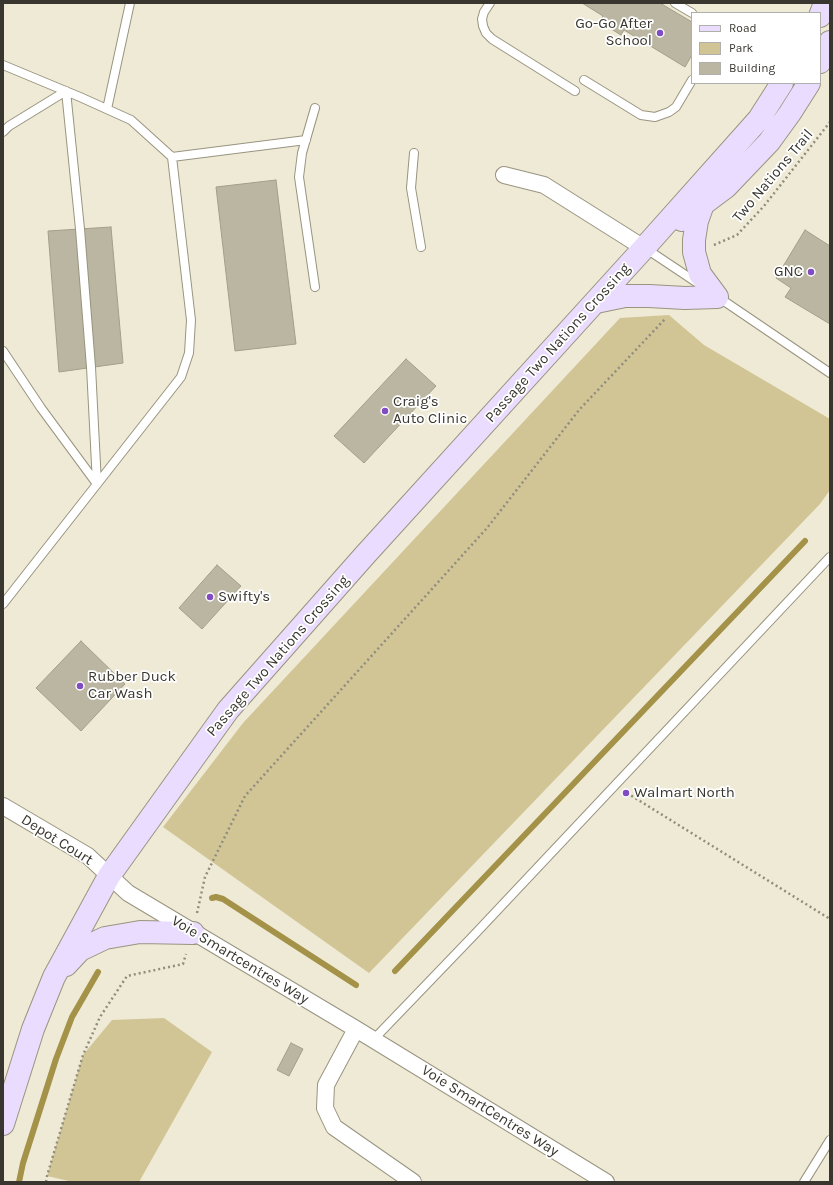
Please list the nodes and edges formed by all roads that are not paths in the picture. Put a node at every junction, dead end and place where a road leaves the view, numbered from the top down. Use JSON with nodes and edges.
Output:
{"nodes":[{"id":1,"x":130,"y":3,"type":"edge"},
{"id":2,"x":490,"y":3,"type":"edge"},
{"id":3,"x":675,"y":3,"type":"edge"},
{"id":4,"x":825,"y":3,"type":"edge"},
{"id":5,"x":691,"y":13,"type":"edge"},
{"id":6,"x":821,"y":13,"type":"edge"},
{"id":7,"x":830,"y":42,"type":"edge"},
{"id":8,"x":821,"y":60,"type":"edge"},
{"id":9,"x":3,"y":65,"type":"edge"},
{"id":10,"x":584,"y":80,"type":"dead end"},
{"id":11,"x":691,"y":82,"type":"edge"},
{"id":12,"x":781,"y":84,"type":"edge"},
{"id":13,"x":808,"y":84,"type":"edge"},
{"id":14,"x":66,"y":90,"type":"junction"},
{"id":15,"x":575,"y":91,"type":"dead end"},
{"id":16,"x":315,"y":108,"type":"dead end"},
{"id":17,"x":107,"y":109,"type":"junction"},
{"id":18,"x":3,"y":132,"type":"edge"},
{"id":19,"x":306,"y":140,"type":"junction"},
{"id":20,"x":414,"y":153,"type":"dead end"},
{"id":21,"x":172,"y":157,"type":"junction"},
{"id":22,"x":504,"y":175,"type":"dead end"},
{"id":23,"x":703,"y":204,"type":"junction"},
{"id":24,"x":420,"y":247,"type":"dead end"},
{"id":25,"x":644,"y":248,"type":"junction"},
{"id":26,"x":315,"y":287,"type":"dead end"},
{"id":27,"x":717,"y":297,"type":"junction"},
{"id":28,"x":596,"y":302,"type":"junction"},
{"id":29,"x":3,"y":351,"type":"edge"},
{"id":30,"x":830,"y":373,"type":"edge"},
{"id":31,"x":97,"y":484,"type":"junction"},
{"id":32,"x":830,"y":557,"type":"edge"},
{"id":33,"x":3,"y":604,"type":"edge"},
{"id":34,"x":3,"y":806,"type":"edge"},
{"id":35,"x":109,"y":876,"type":"junction"},
{"id":36,"x":193,"y":933,"type":"junction"},
{"id":37,"x":54,"y":977,"type":"junction"},
{"id":38,"x":356,"y":1029,"type":"junction"},
{"id":39,"x":374,"y":1039,"type":"junction"},
{"id":40,"x":3,"y":1124,"type":"edge"},
{"id":41,"x":830,"y":1140,"type":"edge"},
{"id":42,"x":413,"y":1182,"type":"edge"},
{"id":43,"x":606,"y":1182,"type":"edge"},
{"id":44,"x":804,"y":1182,"type":"edge"}],
"edges":[{"from":1,"to":17,"type":"lane"},
{"from":2,"to":15,"type":"lane"},
{"from":3,"to":5,"type":"lane"},
{"from":4,"to":6,"type":"main road"},
{"from":7,"to":8,"type":"main road"},
{"from":9,"to":14,"type":"lane"},
{"from":10,"to":11,"type":"lane"},
{"from":12,"to":25,"type":"main road","name":"Passage Two Nations Crossing"},
{"from":13,"to":23,"type":"main road","name":"Passage Two Nations Crossing"},
{"from":14,"to":17,"type":"lane"},
{"from":14,"to":18,"type":"lane"},
{"from":14,"to":31,"type":"lane"},
{"from":16,"to":19,"type":"lane"},
{"from":17,"to":21,"type":"lane"},
{"from":19,"to":21,"type":"lane"},
{"from":19,"to":26,"type":"lane"},
{"from":20,"to":24,"type":"lane"},
{"from":21,"to":31,"type":"lane"},
{"from":22,"to":25,"type":"street"},
{"from":23,"to":25,"type":"main road","name":"Passage Two Nations Crossing"},
{"from":23,"to":27,"type":"main road"},
{"from":25,"to":27,"type":"lane"},
{"from":25,"to":28,"type":"main road","name":"Passage Two Nations Crossing"},
{"from":27,"to":28,"type":"main road"},
{"from":27,"to":30,"type":"lane"},
{"from":28,"to":35,"type":"main road","name":"Passage Two Nations Crossing"},
{"from":29,"to":31,"type":"lane"},
{"from":31,"to":33,"type":"lane"},
{"from":32,"to":39,"type":"lane"},
{"from":34,"to":35,"type":"street","name":"Depot Court"},
{"from":35,"to":36,"type":"street","name":"Voie Smartcentres Way"},
{"from":35,"to":37,"type":"main road","name":"Passage Two Nations Crossing"},
{"from":36,"to":37,"type":"main road"},
{"from":36,"to":38,"type":"street","name":"Voie Smartcentres Way"},
{"from":37,"to":40,"type":"main road","name":"Passage Two Nations Crossing"},
{"from":38,"to":39,"type":"street","name":"Voie Smartcentres Way"},
{"from":38,"to":42,"type":"street"},
{"from":39,"to":43,"type":"street","name":"Voie SmartCentres Way"},
{"from":41,"to":44,"type":"lane"}]}
